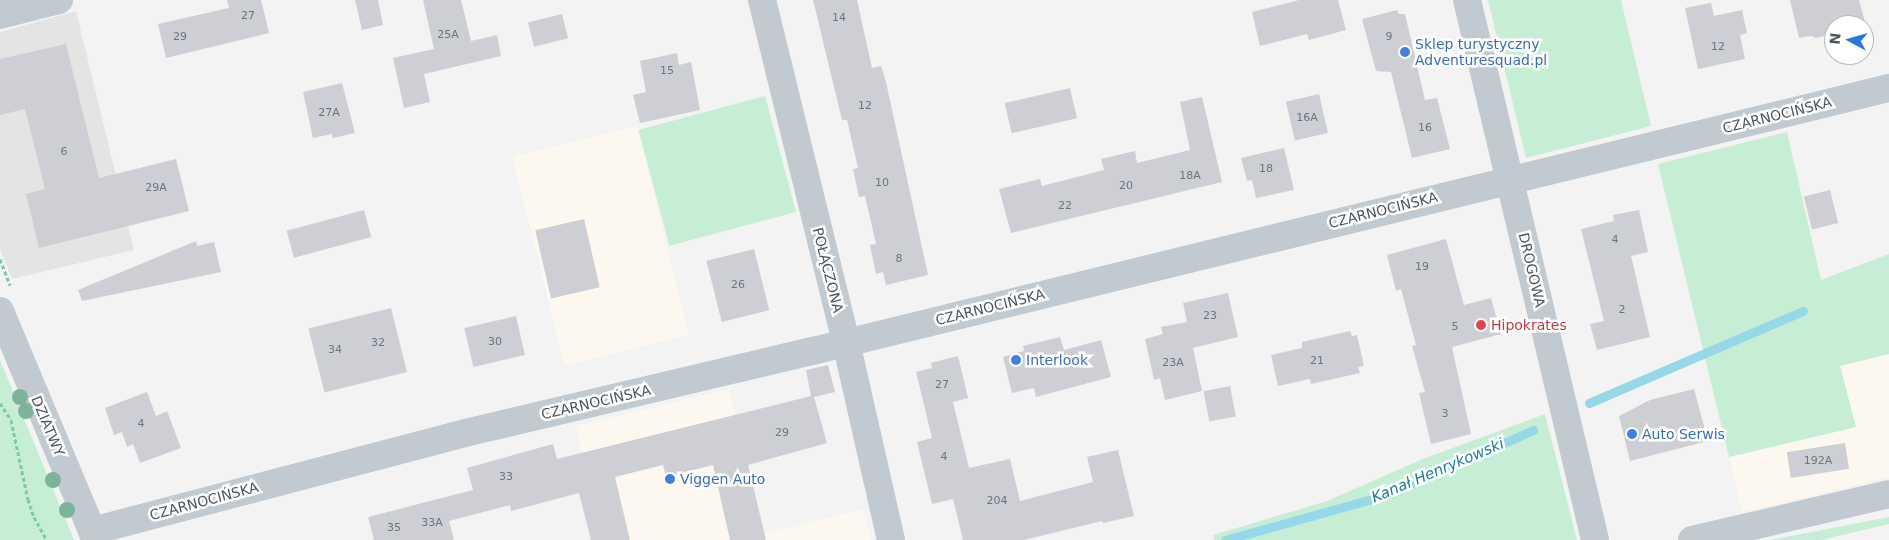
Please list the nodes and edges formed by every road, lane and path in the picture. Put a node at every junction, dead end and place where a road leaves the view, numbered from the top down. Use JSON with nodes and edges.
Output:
{"nodes":[{"id":1,"x":58,"y":0,"type":"edge"},
{"id":2,"x":762,"y":0,"type":"edge"},
{"id":3,"x":1467,"y":0,"type":"edge"},
{"id":4,"x":0,"y":15,"type":"edge"},
{"id":5,"x":1889,"y":88,"type":"edge"},
{"id":6,"x":1511,"y":179,"type":"junction"},
{"id":7,"x":0,"y":311,"type":"edge"},
{"id":8,"x":846,"y":342,"type":"junction"},
{"id":9,"x":0,"y":402,"type":"edge"},
{"id":10,"x":1889,"y":494,"type":"edge"},
{"id":11,"x":94,"y":536,"type":"edge"},
{"id":12,"x":47,"y":540,"type":"edge"},
{"id":13,"x":891,"y":540,"type":"edge"},
{"id":14,"x":1595,"y":540,"type":"edge"},
{"id":15,"x":1692,"y":540,"type":"edge"}],
"edges":[{"from":1,"to":4,"type":"street"},
{"from":2,"to":8,"type":"street","name":"POŁĄCZONA"},
{"from":3,"to":6,"type":"street","name":"DROGOWA"},
{"from":5,"to":6,"type":"street","name":"CZARNOCIŃSKA"},
{"from":6,"to":8,"type":"street","name":"CZARNOCIŃSKA"},
{"from":6,"to":14,"type":"street","name":"DROGOWA"},
{"from":7,"to":11,"type":"street","name":"DZIATWY"},
{"from":8,"to":11,"type":"street","name":"CZARNOCIŃSKA"},
{"from":8,"to":13,"type":"street","name":"POŁĄCZONA"},
{"from":9,"to":12,"type":"path"},
{"from":10,"to":15,"type":"street"}]}
